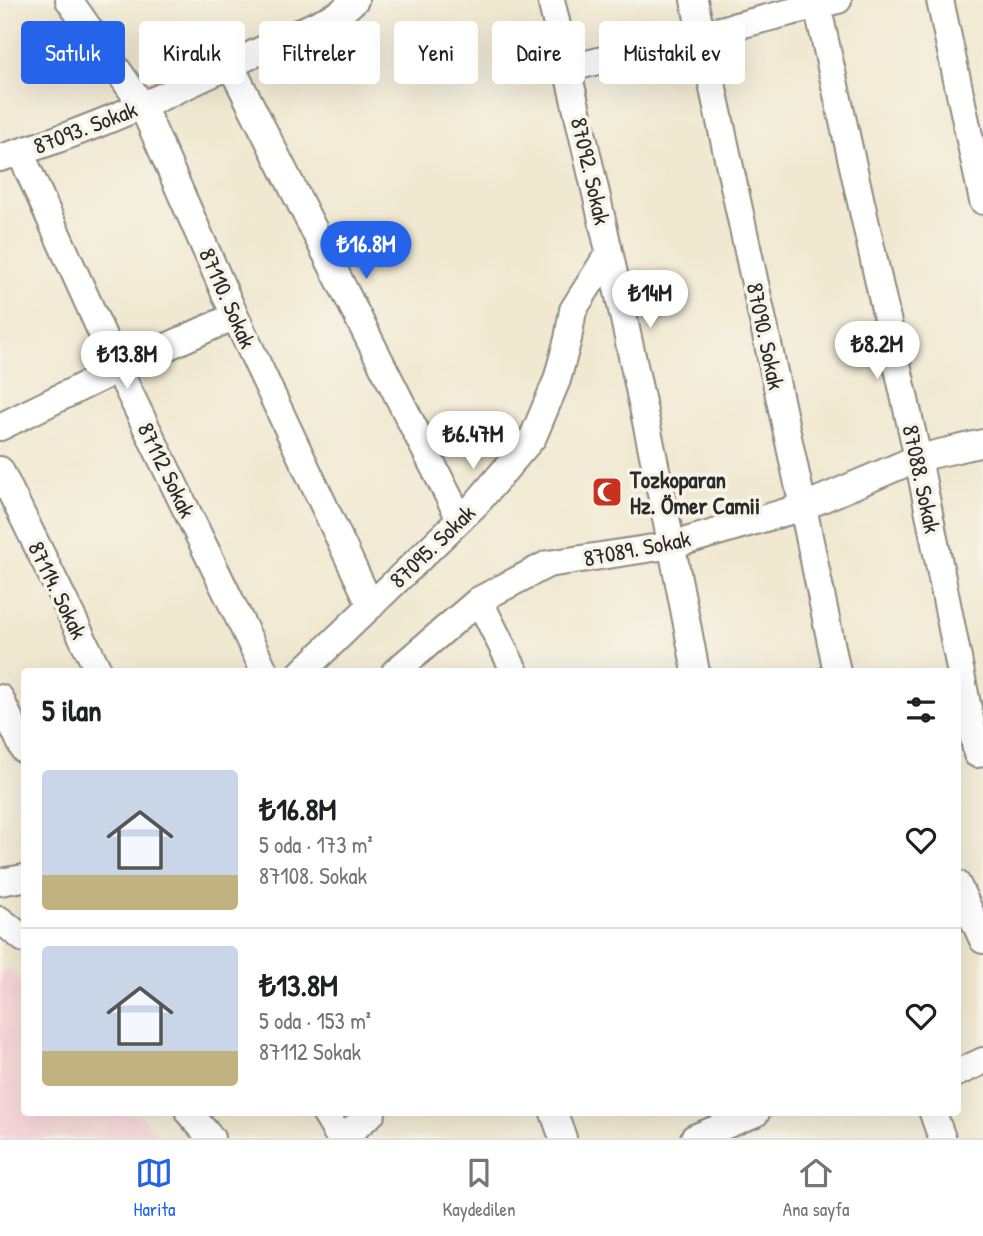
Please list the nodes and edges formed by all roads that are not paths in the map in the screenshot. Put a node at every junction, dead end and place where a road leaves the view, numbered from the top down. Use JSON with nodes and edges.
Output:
{"nodes":[{"id":1,"x":69,"y":0,"type":"edge"},
{"id":2,"x":355,"y":0,"type":"edge"},
{"id":3,"x":551,"y":0,"type":"edge"},
{"id":4,"x":694,"y":0,"type":"edge"},
{"id":5,"x":940,"y":0,"type":"edge"},
{"id":6,"x":824,"y":2,"type":"edge"},
{"id":7,"x":556,"y":21,"type":"edge"},
{"id":8,"x":698,"y":21,"type":"edge"},
{"id":9,"x":745,"y":23,"type":"edge"},
{"id":10,"x":245,"y":57,"type":"edge"},
{"id":11,"x":187,"y":84,"type":"edge"},
{"id":12,"x":240,"y":84,"type":"edge"},
{"id":13,"x":571,"y":84,"type":"edge"},
{"id":14,"x":712,"y":84,"type":"edge"},
{"id":15,"x":142,"y":105,"type":"junction"},
{"id":16,"x":10,"y":155,"type":"edge"},
{"id":17,"x":983,"y":201,"type":"edge"},
{"id":18,"x":608,"y":253,"type":"junction"},
{"id":19,"x":235,"y":316,"type":"junction"},
{"id":20,"x":118,"y":369,"type":"junction"},
{"id":21,"x":0,"y":427,"type":"edge"},
{"id":22,"x":983,"y":443,"type":"edge"},
{"id":23,"x":918,"y":458,"type":"junction"},
{"id":24,"x":0,"y":470,"type":"edge"},
{"id":25,"x":803,"y":507,"type":"junction"},
{"id":26,"x":460,"y":519,"type":"junction"},
{"id":27,"x":673,"y":545,"type":"junction"},
{"id":28,"x":480,"y":600,"type":"junction"},
{"id":29,"x":371,"y":606,"type":"junction"},
{"id":30,"x":97,"y":668,"type":"edge"},
{"id":31,"x":263,"y":668,"type":"edge"},
{"id":32,"x":306,"y":668,"type":"edge"},
{"id":33,"x":400,"y":668,"type":"edge"},
{"id":34,"x":513,"y":668,"type":"edge"},
{"id":35,"x":695,"y":668,"type":"edge"},
{"id":36,"x":836,"y":668,"type":"edge"},
{"id":37,"x":956,"y":668,"type":"edge"},
{"id":38,"x":961,"y":694,"type":"edge"},
{"id":39,"x":0,"y":698,"type":"edge"},
{"id":40,"x":21,"y":744,"type":"edge"},
{"id":41,"x":972,"y":755,"type":"edge"},
{"id":42,"x":961,"y":893,"type":"edge"},
{"id":43,"x":0,"y":920,"type":"edge"},
{"id":44,"x":21,"y":937,"type":"edge"},
{"id":45,"x":983,"y":940,"type":"edge"},
{"id":46,"x":0,"y":944,"type":"edge"},
{"id":47,"x":21,"y":948,"type":"edge"},
{"id":48,"x":983,"y":1061,"type":"edge"},
{"id":49,"x":961,"y":1071,"type":"edge"},
{"id":50,"x":192,"y":1116,"type":"edge"},
{"id":51,"x":328,"y":1116,"type":"edge"},
{"id":52,"x":368,"y":1116,"type":"edge"},
{"id":53,"x":555,"y":1116,"type":"edge"},
{"id":54,"x":749,"y":1116,"type":"edge"},
{"id":55,"x":934,"y":1116,"type":"edge"},
{"id":56,"x":211,"y":1138,"type":"edge"},
{"id":57,"x":342,"y":1138,"type":"edge"},
{"id":58,"x":563,"y":1138,"type":"edge"},
{"id":59,"x":694,"y":1138,"type":"edge"},
{"id":60,"x":942,"y":1138,"type":"edge"}],
"edges":[{"from":1,"to":15,"type":"street","name":"87110. Sokak"},
{"from":2,"to":10,"type":"street","name":"87093. Sokak"},
{"from":3,"to":7,"type":"street","name":"87092. Sokak"},
{"from":4,"to":8,"type":"street","name":"87090. Sokak"},
{"from":5,"to":17,"type":"street"},
{"from":6,"to":9,"type":"street"},
{"from":6,"to":23,"type":"street","name":"87088. Sokak"},
{"from":11,"to":15,"type":"street","name":"87093. Sokak"},
{"from":12,"to":26,"type":"street"},
{"from":13,"to":18,"type":"street","name":"87092. Sokak"},
{"from":14,"to":25,"type":"street","name":"87090. Sokak"},
{"from":15,"to":16,"type":"street","name":"87093. Sokak"},
{"from":15,"to":19,"type":"street","name":"87110. Sokak"},
{"from":16,"to":20,"type":"street","name":"87112 Sokak"},
{"from":18,"to":26,"type":"street","name":"87095. Sokak"},
{"from":18,"to":27,"type":"street","name":"87092. Sokak"},
{"from":19,"to":20,"type":"street"},
{"from":19,"to":29,"type":"street","name":"87110. Sokak"},
{"from":20,"to":21,"type":"street"},
{"from":20,"to":31,"type":"street","name":"87112 Sokak"},
{"from":22,"to":23,"type":"street","name":"87089. Sokak"},
{"from":23,"to":25,"type":"street","name":"87089. Sokak"},
{"from":23,"to":37,"type":"street","name":"87088. Sokak"},
{"from":24,"to":30,"type":"street","name":"87114. Sokak"},
{"from":25,"to":27,"type":"street","name":"87089. Sokak"},
{"from":25,"to":36,"type":"street","name":"87090. Sokak"},
{"from":26,"to":29,"type":"street","name":"87095. Sokak"},
{"from":27,"to":28,"type":"street","name":"87089. Sokak"},
{"from":27,"to":35,"type":"street","name":"87092. Sokak"},
{"from":28,"to":33,"type":"street","name":"87089. Sokak"},
{"from":28,"to":34,"type":"street"},
{"from":29,"to":32,"type":"street","name":"87095. Sokak"},
{"from":38,"to":41,"type":"street","name":"87088. Sokak"},
{"from":39,"to":40,"type":"street"},
{"from":42,"to":45,"type":"street"},
{"from":43,"to":44,"type":"street"},
{"from":46,"to":47,"type":"street"},
{"from":48,"to":49,"type":"street"},
{"from":50,"to":56,"type":"street"},
{"from":51,"to":57,"type":"street"},
{"from":52,"to":57,"type":"street"},
{"from":53,"to":58,"type":"street"},
{"from":54,"to":59,"type":"street"},
{"from":55,"to":60,"type":"street"}]}
